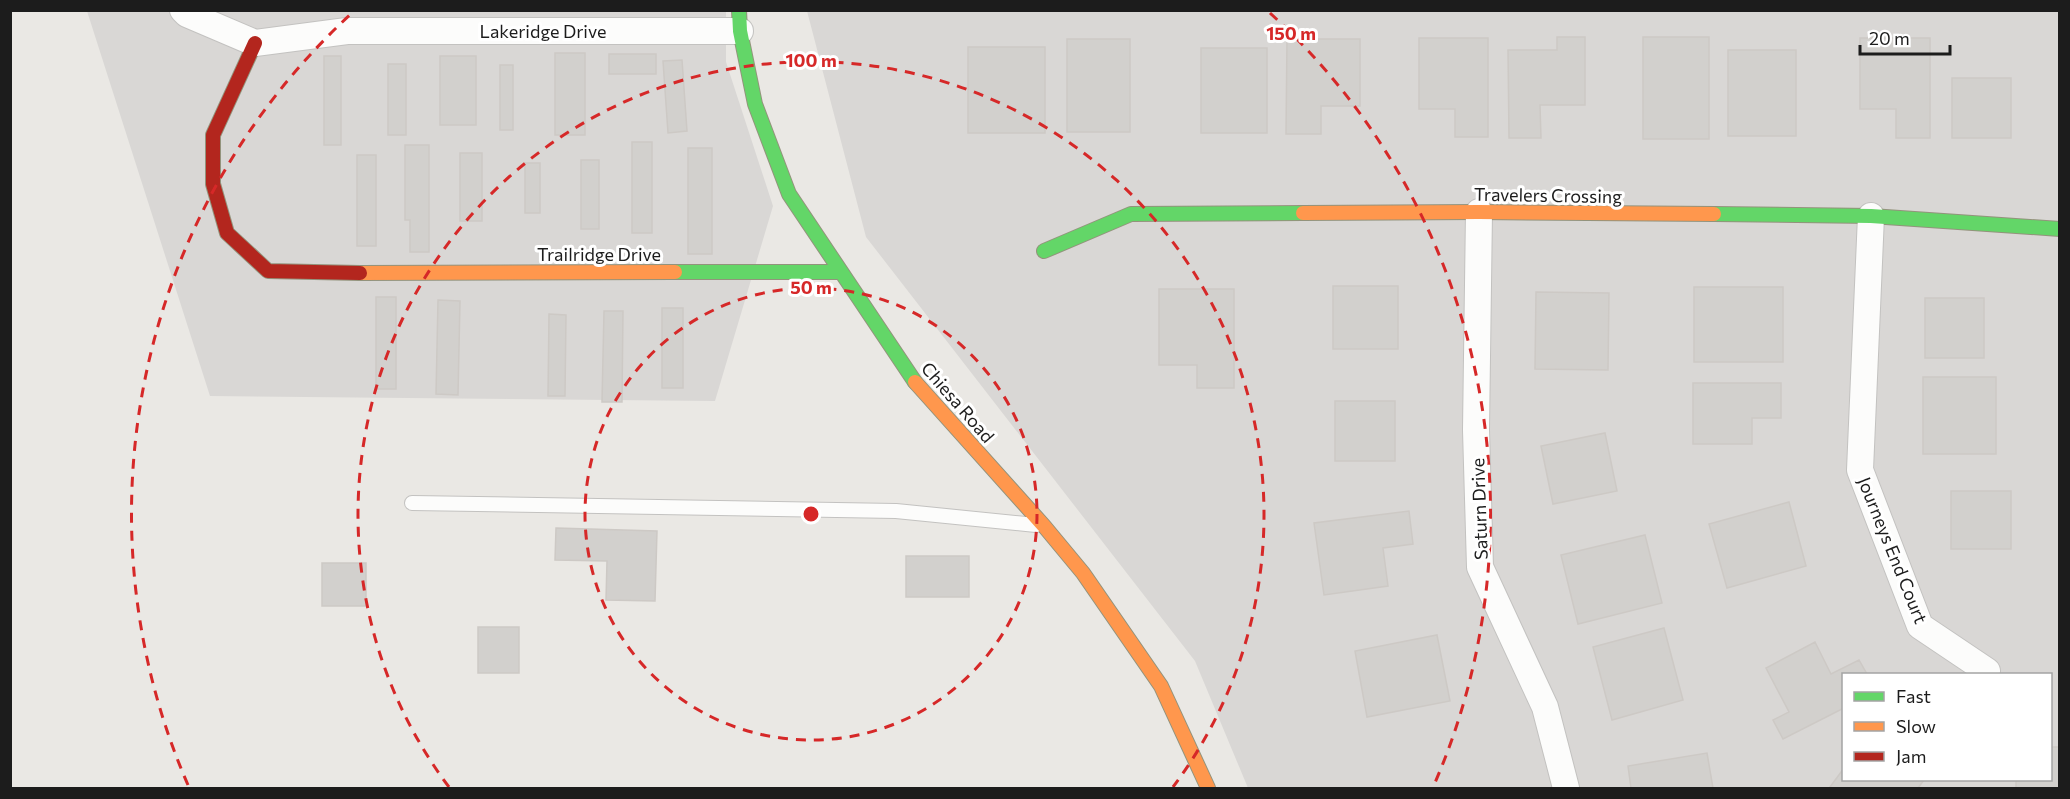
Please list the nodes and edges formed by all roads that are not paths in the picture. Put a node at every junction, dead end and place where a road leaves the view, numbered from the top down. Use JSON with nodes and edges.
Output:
{"nodes":[{"id":1,"x":183,"y":10,"type":"edge"},
{"id":2,"x":739,"y":21,"type":"edge"},
{"id":3,"x":255,"y":43,"type":"junction"},
{"id":4,"x":1479,"y":212,"type":"junction"},
{"id":5,"x":1871,"y":216,"type":"junction"},
{"id":6,"x":2060,"y":229,"type":"edge"},
{"id":7,"x":1044,"y":250,"type":"dead end"},
{"id":8,"x":840,"y":272,"type":"junction"},
{"id":9,"x":412,"y":503,"type":"dead end"},
{"id":10,"x":1044,"y":526,"type":"junction"},
{"id":11,"x":1987,"y":671,"type":"dead end"},
{"id":12,"x":1208,"y":789,"type":"edge"},
{"id":13,"x":1566,"y":789,"type":"edge"}],
"edges":[{"from":1,"to":3,"type":"street"},
{"from":2,"to":3,"type":"street","name":"Lakeridge Drive"},
{"from":2,"to":8,"type":"street","name":"Chiesa Road"},
{"from":3,"to":8,"type":"street","name":"Trailridge Drive"},
{"from":4,"to":5,"type":"street","name":"Travelers Crossing"},
{"from":4,"to":7,"type":"street","name":"Travelers Crossing"},
{"from":4,"to":13,"type":"street","name":"Saturn Drive"},
{"from":5,"to":6,"type":"street","name":"Travelers Crossing"},
{"from":5,"to":11,"type":"street","name":"Journeys End Court"},
{"from":8,"to":10,"type":"street","name":"Chiesa Road"},
{"from":9,"to":10,"type":"lane"},
{"from":10,"to":12,"type":"street","name":"Chiesa Road"}]}
